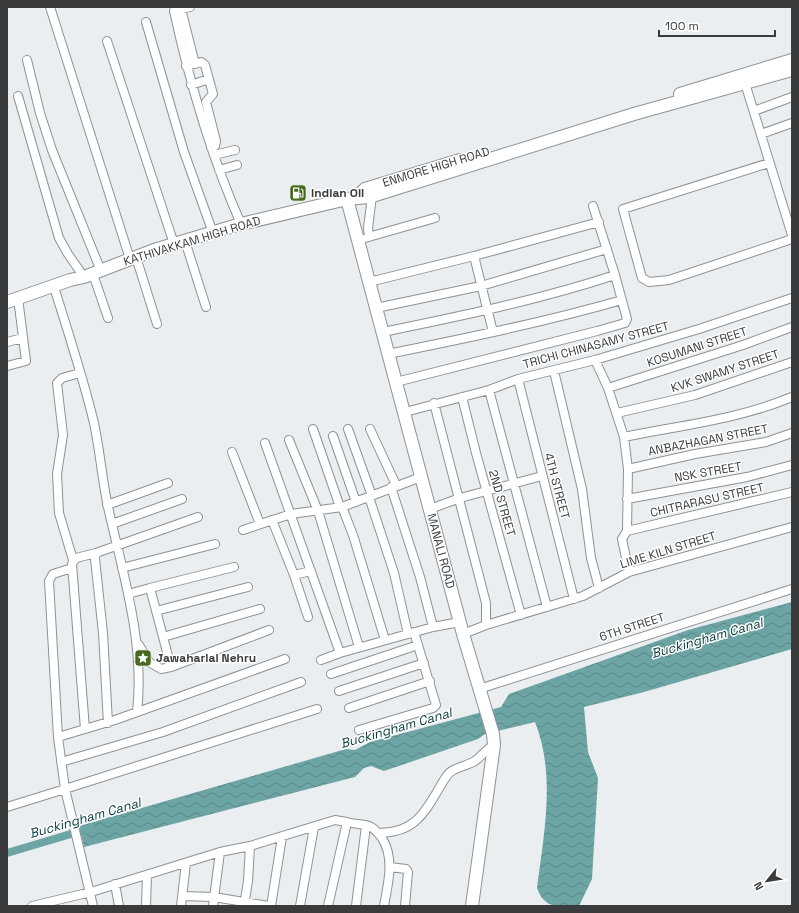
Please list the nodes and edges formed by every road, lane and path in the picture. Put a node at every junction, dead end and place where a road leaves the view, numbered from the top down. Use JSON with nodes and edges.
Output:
{"nodes":[{"id":1,"x":50,"y":7,"type":"edge"},
{"id":2,"x":190,"y":7,"type":"edge"},
{"id":3,"x":181,"y":9,"type":"junction"},
{"id":4,"x":146,"y":22,"type":"dead end"},
{"id":5,"x":107,"y":41,"type":"dead end"},
{"id":6,"x":27,"y":60,"type":"dead end"},
{"id":7,"x":792,"y":60,"type":"edge"},
{"id":8,"x":195,"y":64,"type":"junction"},
{"id":9,"x":186,"y":66,"type":"junction"},
{"id":10,"x":792,"y":70,"type":"edge"},
{"id":11,"x":209,"y":79,"type":"junction"},
{"id":12,"x":744,"y":80,"type":"junction"},
{"id":13,"x":191,"y":84,"type":"junction"},
{"id":14,"x":18,"y":96,"type":"dead end"},
{"id":15,"x":792,"y":97,"type":"edge"},
{"id":16,"x":206,"y":100,"type":"junction"},
{"id":17,"x":197,"y":102,"type":"junction"},
{"id":18,"x":754,"y":111,"type":"junction"},
{"id":19,"x":792,"y":123,"type":"edge"},
{"id":20,"x":761,"y":134,"type":"junction"},
{"id":21,"x":235,"y":150,"type":"dead end"},
{"id":22,"x":212,"y":151,"type":"junction"},
{"id":23,"x":769,"y":163,"type":"junction"},
{"id":24,"x":237,"y":165,"type":"dead end"},
{"id":25,"x":219,"y":170,"type":"junction"},
{"id":26,"x":372,"y":196,"type":"junction"},
{"id":27,"x":352,"y":198,"type":"junction"},
{"id":28,"x":593,"y":206,"type":"dead end"},
{"id":29,"x":435,"y":218,"type":"dead end"},
{"id":30,"x":599,"y":222,"type":"junction"},
{"id":31,"x":241,"y":224,"type":"junction"},
{"id":32,"x":790,"y":226,"type":"edge"},
{"id":33,"x":213,"y":233,"type":"junction"},
{"id":34,"x":792,"y":236,"type":"edge"},
{"id":35,"x":364,"y":239,"type":"junction"},
{"id":36,"x":792,"y":239,"type":"edge"},
{"id":37,"x":186,"y":241,"type":"junction"},
{"id":38,"x":174,"y":244,"type":"junction"},
{"id":39,"x":607,"y":249,"type":"junction"},
{"id":40,"x":474,"y":256,"type":"junction"},
{"id":41,"x":133,"y":258,"type":"junction"},
{"id":42,"x":93,"y":274,"type":"junction"},
{"id":43,"x":615,"y":275,"type":"junction"},
{"id":44,"x":369,"y":282,"type":"junction"},
{"id":45,"x":481,"y":286,"type":"junction"},
{"id":46,"x":54,"y":287,"type":"junction"},
{"id":47,"x":792,"y":298,"type":"edge"},
{"id":48,"x":622,"y":300,"type":"junction"},
{"id":49,"x":10,"y":301,"type":"edge"},
{"id":50,"x":206,"y":307,"type":"dead end"},
{"id":51,"x":376,"y":308,"type":"junction"},
{"id":52,"x":488,"y":310,"type":"junction"},
{"id":53,"x":108,"y":318,"type":"dead end"},
{"id":54,"x":157,"y":324,"type":"dead end"},
{"id":55,"x":792,"y":327,"type":"edge"},
{"id":56,"x":383,"y":332,"type":"junction"},
{"id":57,"x":493,"y":332,"type":"junction"},
{"id":58,"x":23,"y":338,"type":"junction"},
{"id":59,"x":7,"y":342,"type":"edge"},
{"id":60,"x":388,"y":354,"type":"junction"},
{"id":61,"x":595,"y":360,"type":"junction"},
{"id":62,"x":792,"y":362,"type":"edge"},
{"id":63,"x":7,"y":366,"type":"edge"},
{"id":64,"x":554,"y":371,"type":"junction"},
{"id":65,"x":80,"y":373,"type":"junction"},
{"id":66,"x":518,"y":379,"type":"junction"},
{"id":67,"x":396,"y":382,"type":"junction"},
{"id":68,"x":608,"y":388,"type":"junction"},
{"id":69,"x":488,"y":390,"type":"junction"},
{"id":70,"x":462,"y":397,"type":"junction"},
{"id":71,"x":792,"y":397,"type":"edge"},
{"id":72,"x":434,"y":403,"type":"junction"},
{"id":73,"x":405,"y":412,"type":"junction"},
{"id":74,"x":617,"y":413,"type":"junction"},
{"id":75,"x":313,"y":429,"type":"dead end"},
{"id":76,"x":348,"y":429,"type":"dead end"},
{"id":77,"x":370,"y":429,"type":"dead end"},
{"id":78,"x":792,"y":433,"type":"edge"},
{"id":79,"x":333,"y":436,"type":"dead end"},
{"id":80,"x":624,"y":437,"type":"junction"},
{"id":81,"x":289,"y":440,"type":"dead end"},
{"id":82,"x":265,"y":443,"type":"dead end"},
{"id":83,"x":232,"y":452,"type":"dead end"},
{"id":84,"x":792,"y":464,"type":"edge"},
{"id":85,"x":628,"y":468,"type":"junction"},
{"id":86,"x":542,"y":476,"type":"junction"},
{"id":87,"x":421,"y":477,"type":"junction"},
{"id":88,"x":168,"y":483,"type":"dead end"},
{"id":89,"x":515,"y":483,"type":"junction"},
{"id":90,"x":394,"y":486,"type":"junction"},
{"id":91,"x":486,"y":491,"type":"junction"},
{"id":92,"x":792,"y":492,"type":"edge"},
{"id":93,"x":371,"y":496,"type":"junction"},
{"id":94,"x":460,"y":498,"type":"junction"},
{"id":95,"x":627,"y":498,"type":"junction"},
{"id":96,"x":182,"y":500,"type":"dead end"},
{"id":97,"x":356,"y":502,"type":"junction"},
{"id":98,"x":107,"y":505,"type":"junction"},
{"id":99,"x":341,"y":507,"type":"junction"},
{"id":100,"x":430,"y":509,"type":"junction"},
{"id":101,"x":318,"y":511,"type":"junction"},
{"id":102,"x":291,"y":514,"type":"junction"},
{"id":103,"x":198,"y":517,"type":"dead end"},
{"id":104,"x":272,"y":520,"type":"junction"},
{"id":105,"x":112,"y":524,"type":"junction"},
{"id":106,"x":260,"y":524,"type":"junction"},
{"id":107,"x":792,"y":527,"type":"edge"},
{"id":108,"x":243,"y":530,"type":"dead end"},
{"id":109,"x":627,"y":531,"type":"junction"},
{"id":110,"x":117,"y":544,"type":"junction"},
{"id":111,"x":215,"y":544,"type":"dead end"},
{"id":112,"x":96,"y":553,"type":"junction"},
{"id":113,"x":72,"y":564,"type":"junction"},
{"id":114,"x":234,"y":567,"type":"dead end"},
{"id":115,"x":122,"y":568,"type":"junction"},
{"id":116,"x":311,"y":571,"type":"junction"},
{"id":117,"x":629,"y":572,"type":"junction"},
{"id":118,"x":294,"y":575,"type":"junction"},
{"id":119,"x":248,"y":587,"type":"dead end"},
{"id":120,"x":150,"y":588,"type":"junction"},
{"id":121,"x":599,"y":588,"type":"junction"},
{"id":122,"x":792,"y":589,"type":"edge"},
{"id":123,"x":128,"y":594,"type":"junction"},
{"id":124,"x":574,"y":599,"type":"junction"},
{"id":125,"x":547,"y":607,"type":"junction"},
{"id":126,"x":260,"y":609,"type":"dead end"},
{"id":127,"x":156,"y":611,"type":"junction"},
{"id":128,"x":521,"y":615,"type":"junction"},
{"id":129,"x":308,"y":617,"type":"dead end"},
{"id":130,"x":460,"y":622,"type":"junction"},
{"id":131,"x":486,"y":625,"type":"junction"},
{"id":132,"x":433,"y":627,"type":"junction"},
{"id":133,"x":269,"y":630,"type":"dead end"},
{"id":134,"x":411,"y":633,"type":"junction"},
{"id":135,"x":463,"y":634,"type":"junction"},
{"id":136,"x":163,"y":637,"type":"junction"},
{"id":137,"x":136,"y":639,"type":"junction"},
{"id":138,"x":385,"y":640,"type":"junction"},
{"id":139,"x":418,"y":645,"type":"junction"},
{"id":140,"x":359,"y":648,"type":"junction"},
{"id":141,"x":340,"y":653,"type":"junction"},
{"id":142,"x":285,"y":659,"type":"dead end"},
{"id":143,"x":322,"y":660,"type":"dead end"},
{"id":144,"x":424,"y":663,"type":"junction"},
{"id":145,"x":171,"y":667,"type":"junction"},
{"id":146,"x":331,"y":674,"type":"dead end"},
{"id":147,"x":301,"y":682,"type":"dead end"},
{"id":148,"x":430,"y":682,"type":"junction"},
{"id":149,"x":479,"y":689,"type":"junction"},
{"id":150,"x":339,"y":691,"type":"dead end"},
{"id":151,"x":349,"y":708,"type":"dead end"},
{"id":152,"x":317,"y":709,"type":"dead end"},
{"id":153,"x":137,"y":712,"type":"junction"},
{"id":154,"x":108,"y":722,"type":"junction"},
{"id":155,"x":85,"y":729,"type":"junction"},
{"id":156,"x":359,"y":730,"type":"dead end"},
{"id":157,"x":58,"y":737,"type":"junction"},
{"id":158,"x":494,"y":740,"type":"junction"},
{"id":159,"x":61,"y":762,"type":"junction"},
{"id":160,"x":65,"y":789,"type":"junction"},
{"id":161,"x":7,"y":807,"type":"edge"},
{"id":162,"x":347,"y":822,"type":"junction"},
{"id":163,"x":366,"y":826,"type":"junction"},
{"id":164,"x":314,"y":827,"type":"junction"},
{"id":165,"x":379,"y":833,"type":"junction"},
{"id":166,"x":282,"y":837,"type":"junction"},
{"id":167,"x":250,"y":846,"type":"junction"},
{"id":168,"x":220,"y":852,"type":"junction"},
{"id":169,"x":186,"y":863,"type":"junction"},
{"id":170,"x":390,"y":867,"type":"junction"},
{"id":171,"x":147,"y":876,"type":"junction"},
{"id":172,"x":116,"y":884,"type":"junction"},
{"id":173,"x":91,"y":892,"type":"junction"},
{"id":174,"x":183,"y":896,"type":"junction"},
{"id":175,"x":214,"y":897,"type":"junction"},
{"id":176,"x":245,"y":904,"type":"edge"},
{"id":177,"x":32,"y":906,"type":"edge"},
{"id":178,"x":94,"y":906,"type":"edge"},
{"id":179,"x":119,"y":906,"type":"edge"},
{"id":180,"x":146,"y":906,"type":"edge"},
{"id":181,"x":181,"y":906,"type":"edge"},
{"id":182,"x":213,"y":906,"type":"edge"},
{"id":183,"x":268,"y":906,"type":"edge"},
{"id":184,"x":271,"y":906,"type":"edge"},
{"id":185,"x":300,"y":906,"type":"edge"},
{"id":186,"x":328,"y":906,"type":"edge"},
{"id":187,"x":356,"y":906,"type":"edge"},
{"id":188,"x":384,"y":906,"type":"edge"},
{"id":189,"x":405,"y":906,"type":"edge"},
{"id":190,"x":472,"y":906,"type":"edge"}],
"edges":[{"from":1,"to":41,"type":"street"},
{"from":2,"to":3,"type":"street"},
{"from":3,"to":8,"type":"street"},
{"from":3,"to":9,"type":"street"},
{"from":4,"to":33,"type":"street"},
{"from":5,"to":38,"type":"street"},
{"from":6,"to":42,"type":"street"},
{"from":7,"to":12,"type":"main road","name":"ENMORE HIGH ROAD"},
{"from":8,"to":9,"type":"street"},
{"from":8,"to":11,"type":"street"},
{"from":9,"to":13,"type":"street"},
{"from":10,"to":12,"type":"main road","name":"ENMORE HIGH ROAD"},
{"from":11,"to":13,"type":"street"},
{"from":11,"to":16,"type":"street"},
{"from":12,"to":18,"type":"street"},
{"from":12,"to":26,"type":"main road","name":"ENMORE HIGH ROAD"},
{"from":12,"to":27,"type":"main road","name":"ENMORE HIGH ROAD"},
{"from":13,"to":17,"type":"street"},
{"from":14,"to":42,"type":"street"},
{"from":15,"to":18,"type":"street"},
{"from":16,"to":17,"type":"street"},
{"from":16,"to":22,"type":"street"},
{"from":17,"to":22,"type":"street"},
{"from":18,"to":20,"type":"street"},
{"from":19,"to":20,"type":"street"},
{"from":20,"to":23,"type":"street"},
{"from":21,"to":22,"type":"street"},
{"from":22,"to":25,"type":"street"},
{"from":23,"to":32,"type":"street"},
{"from":23,"to":36,"type":"street"},
{"from":24,"to":25,"type":"street"},
{"from":25,"to":31,"type":"street"},
{"from":26,"to":27,"type":"main road","name":"ENMORE HIGH ROAD"},
{"from":26,"to":35,"type":"street"},
{"from":27,"to":31,"type":"main road","name":"KATHIVAKKAM HIGH ROAD"},
{"from":27,"to":35,"type":"main road","name":"MANALI ROAD"},
{"from":28,"to":30,"type":"street"},
{"from":29,"to":35,"type":"street"},
{"from":30,"to":39,"type":"street"},
{"from":30,"to":40,"type":"street"},
{"from":31,"to":33,"type":"main road","name":"KATHIVAKKAM HIGH ROAD"},
{"from":32,"to":34,"type":"street"},
{"from":33,"to":37,"type":"main road","name":"KATHIVAKKAM HIGH ROAD"},
{"from":35,"to":44,"type":"main road","name":"MANALI ROAD"},
{"from":37,"to":38,"type":"main road","name":"KATHIVAKKAM HIGH ROAD"},
{"from":37,"to":50,"type":"street"},
{"from":38,"to":41,"type":"main road","name":"KATHIVAKKAM HIGH ROAD"},
{"from":39,"to":43,"type":"street"},
{"from":39,"to":45,"type":"street"},
{"from":40,"to":44,"type":"street"},
{"from":40,"to":45,"type":"street"},
{"from":41,"to":42,"type":"main road","name":"KATHIVAKKAM HIGH ROAD"},
{"from":41,"to":54,"type":"street"},
{"from":42,"to":46,"type":"main road","name":"KATHIVAKKAM HIGH ROAD"},
{"from":42,"to":53,"type":"street"},
{"from":43,"to":48,"type":"street"},
{"from":43,"to":52,"type":"street"},
{"from":44,"to":51,"type":"main road","name":"MANALI ROAD"},
{"from":45,"to":51,"type":"street"},
{"from":45,"to":52,"type":"street"},
{"from":46,"to":49,"type":"main road","name":"KATHIVAKKAM HIGH ROAD"},
{"from":46,"to":65,"type":"street"},
{"from":47,"to":61,"type":"street","name":"TRICHI CHINASAMY STREET"},
{"from":48,"to":57,"type":"street"},
{"from":48,"to":67,"type":"street"},
{"from":49,"to":58,"type":"street"},
{"from":51,"to":56,"type":"main road","name":"MANALI ROAD"},
{"from":52,"to":56,"type":"street"},
{"from":52,"to":57,"type":"street"},
{"from":55,"to":68,"type":"street","name":"KOSUMANI STREET"},
{"from":56,"to":60,"type":"main road","name":"MANALI ROAD"},
{"from":57,"to":60,"type":"street"},
{"from":58,"to":59,"type":"street"},
{"from":58,"to":63,"type":"street"},
{"from":60,"to":67,"type":"main road","name":"MANALI ROAD"},
{"from":61,"to":64,"type":"street","name":"TRICHI CHINASAMY STREET"},
{"from":61,"to":68,"type":"street"},
{"from":62,"to":74,"type":"street","name":"KVK SWAMY STREET"},
{"from":64,"to":66,"type":"street","name":"TRICHI CHINASAMY STREET"},
{"from":64,"to":121,"type":"street"},
{"from":65,"to":98,"type":"street"},
{"from":65,"to":113,"type":"street"},
{"from":66,"to":69,"type":"street","name":"TRICHI CHINASAMY STREET"},
{"from":66,"to":86,"type":"street","name":"4TH STREET"},
{"from":67,"to":73,"type":"main road","name":"MANALI ROAD"},
{"from":68,"to":74,"type":"street"},
{"from":69,"to":70,"type":"street","name":"TRICHI CHINASAMY STREET"},
{"from":69,"to":89,"type":"street"},
{"from":70,"to":72,"type":"street","name":"TRICHI CHINASAMY STREET"},
{"from":70,"to":91,"type":"street","name":"2ND STREET"},
{"from":71,"to":80,"type":"street"},
{"from":72,"to":73,"type":"street","name":"TRICHI CHINASAMY STREET"},
{"from":72,"to":94,"type":"street"},
{"from":73,"to":87,"type":"main road","name":"MANALI ROAD"},
{"from":74,"to":80,"type":"street"},
{"from":75,"to":99,"type":"street"},
{"from":76,"to":93,"type":"street"},
{"from":77,"to":90,"type":"street"},
{"from":78,"to":85,"type":"street","name":"ANBAZHAGAN STREET"},
{"from":79,"to":97,"type":"street"},
{"from":80,"to":85,"type":"street"},
{"from":81,"to":101,"type":"street"},
{"from":82,"to":102,"type":"street"},
{"from":83,"to":106,"type":"street"},
{"from":84,"to":95,"type":"street","name":"NSK STREET"},
{"from":85,"to":95,"type":"street"},
{"from":86,"to":89,"type":"street"},
{"from":86,"to":124,"type":"street","name":"4TH STREET"},
{"from":87,"to":90,"type":"street"},
{"from":87,"to":100,"type":"main road","name":"MANALI ROAD"},
{"from":88,"to":98,"type":"street"},
{"from":89,"to":91,"type":"street"},
{"from":89,"to":125,"type":"street"},
{"from":90,"to":93,"type":"street"},
{"from":90,"to":132,"type":"street"},
{"from":91,"to":94,"type":"street"},
{"from":91,"to":128,"type":"street","name":"2ND STREET"},
{"from":92,"to":109,"type":"street","name":"CHITRARASU STREET"},
{"from":93,"to":97,"type":"street"},
{"from":93,"to":134,"type":"street"},
{"from":94,"to":100,"type":"street"},
{"from":94,"to":131,"type":"street"},
{"from":95,"to":109,"type":"street"},
{"from":96,"to":105,"type":"street"},
{"from":97,"to":99,"type":"street"},
{"from":98,"to":105,"type":"street"},
{"from":99,"to":101,"type":"street"},
{"from":99,"to":138,"type":"street"},
{"from":100,"to":130,"type":"main road","name":"MANALI ROAD"},
{"from":101,"to":102,"type":"street"},
{"from":101,"to":140,"type":"street"},
{"from":102,"to":104,"type":"street"},
{"from":102,"to":116,"type":"street"},
{"from":103,"to":110,"type":"street"},
{"from":104,"to":106,"type":"street"},
{"from":104,"to":118,"type":"street"},
{"from":105,"to":110,"type":"street"},
{"from":106,"to":108,"type":"street"},
{"from":107,"to":117,"type":"street","name":"LIME KILN STREET"},
{"from":109,"to":117,"type":"street"},
{"from":110,"to":112,"type":"street"},
{"from":110,"to":115,"type":"street"},
{"from":111,"to":115,"type":"street"},
{"from":112,"to":113,"type":"street"},
{"from":112,"to":154,"type":"street"},
{"from":113,"to":155,"type":"street"},
{"from":113,"to":157,"type":"street"},
{"from":114,"to":120,"type":"street"},
{"from":115,"to":123,"type":"street"},
{"from":116,"to":118,"type":"street"},
{"from":116,"to":141,"type":"street"},
{"from":117,"to":121,"type":"street","name":"LIME KILN STREET"},
{"from":118,"to":129,"type":"street"},
{"from":119,"to":127,"type":"street"},
{"from":120,"to":123,"type":"street"},
{"from":120,"to":127,"type":"street"},
{"from":121,"to":124,"type":"street","name":"LIME KILN STREET"},
{"from":122,"to":149,"type":"street","name":"6TH STREET"},
{"from":123,"to":137,"type":"street"},
{"from":124,"to":125,"type":"street","name":"LIME KILN STREET"},
{"from":125,"to":128,"type":"street","name":"LIME KILN STREET"},
{"from":126,"to":136,"type":"street"},
{"from":127,"to":136,"type":"street"},
{"from":128,"to":131,"type":"street","name":"LIME KILN STREET"},
{"from":130,"to":132,"type":"street"},
{"from":130,"to":135,"type":"main road","name":"MANALI ROAD"},
{"from":131,"to":135,"type":"street","name":"LIME KILN STREET"},
{"from":132,"to":134,"type":"street"},
{"from":133,"to":145,"type":"street"},
{"from":134,"to":138,"type":"street"},
{"from":134,"to":139,"type":"street"},
{"from":135,"to":149,"type":"main road","name":"MANALI ROAD"},
{"from":136,"to":145,"type":"street"},
{"from":137,"to":145,"type":"street"},
{"from":137,"to":153,"type":"street"},
{"from":138,"to":140,"type":"street"},
{"from":139,"to":144,"type":"street"},
{"from":139,"to":146,"type":"street"},
{"from":140,"to":141,"type":"street"},
{"from":141,"to":143,"type":"street"},
{"from":142,"to":153,"type":"street"},
{"from":144,"to":148,"type":"street"},
{"from":144,"to":150,"type":"street"},
{"from":147,"to":159,"type":"street"},
{"from":148,"to":151,"type":"street"},
{"from":148,"to":156,"type":"street"},
{"from":149,"to":158,"type":"main road","name":"MANALI ROAD"},
{"from":152,"to":160,"type":"street"},
{"from":153,"to":154,"type":"street"},
{"from":154,"to":155,"type":"street"},
{"from":155,"to":157,"type":"street"},
{"from":157,"to":159,"type":"street"},
{"from":158,"to":165,"type":"street"},
{"from":158,"to":190,"type":"main road","name":"MANALI ROAD"},
{"from":159,"to":160,"type":"street"},
{"from":160,"to":161,"type":"street"},
{"from":160,"to":173,"type":"street"},
{"from":162,"to":163,"type":"street"},
{"from":162,"to":164,"type":"street"},
{"from":162,"to":186,"type":"street"},
{"from":163,"to":165,"type":"street"},
{"from":163,"to":187,"type":"street"},
{"from":164,"to":166,"type":"street"},
{"from":164,"to":185,"type":"street"},
{"from":165,"to":170,"type":"street"},
{"from":166,"to":167,"type":"street"},
{"from":166,"to":184,"type":"street"},
{"from":167,"to":168,"type":"street"},
{"from":167,"to":176,"type":"street"},
{"from":168,"to":169,"type":"street"},
{"from":168,"to":175,"type":"street"},
{"from":169,"to":171,"type":"street"},
{"from":169,"to":174,"type":"street"},
{"from":170,"to":188,"type":"street"},
{"from":170,"to":189,"type":"street"},
{"from":171,"to":172,"type":"street"},
{"from":171,"to":180,"type":"street"},
{"from":172,"to":173,"type":"street"},
{"from":172,"to":179,"type":"street"},
{"from":173,"to":177,"type":"street"},
{"from":173,"to":178,"type":"street"},
{"from":174,"to":175,"type":"street"},
{"from":174,"to":181,"type":"street"},
{"from":175,"to":176,"type":"street"},
{"from":175,"to":182,"type":"street"},
{"from":176,"to":183,"type":"street"}]}
